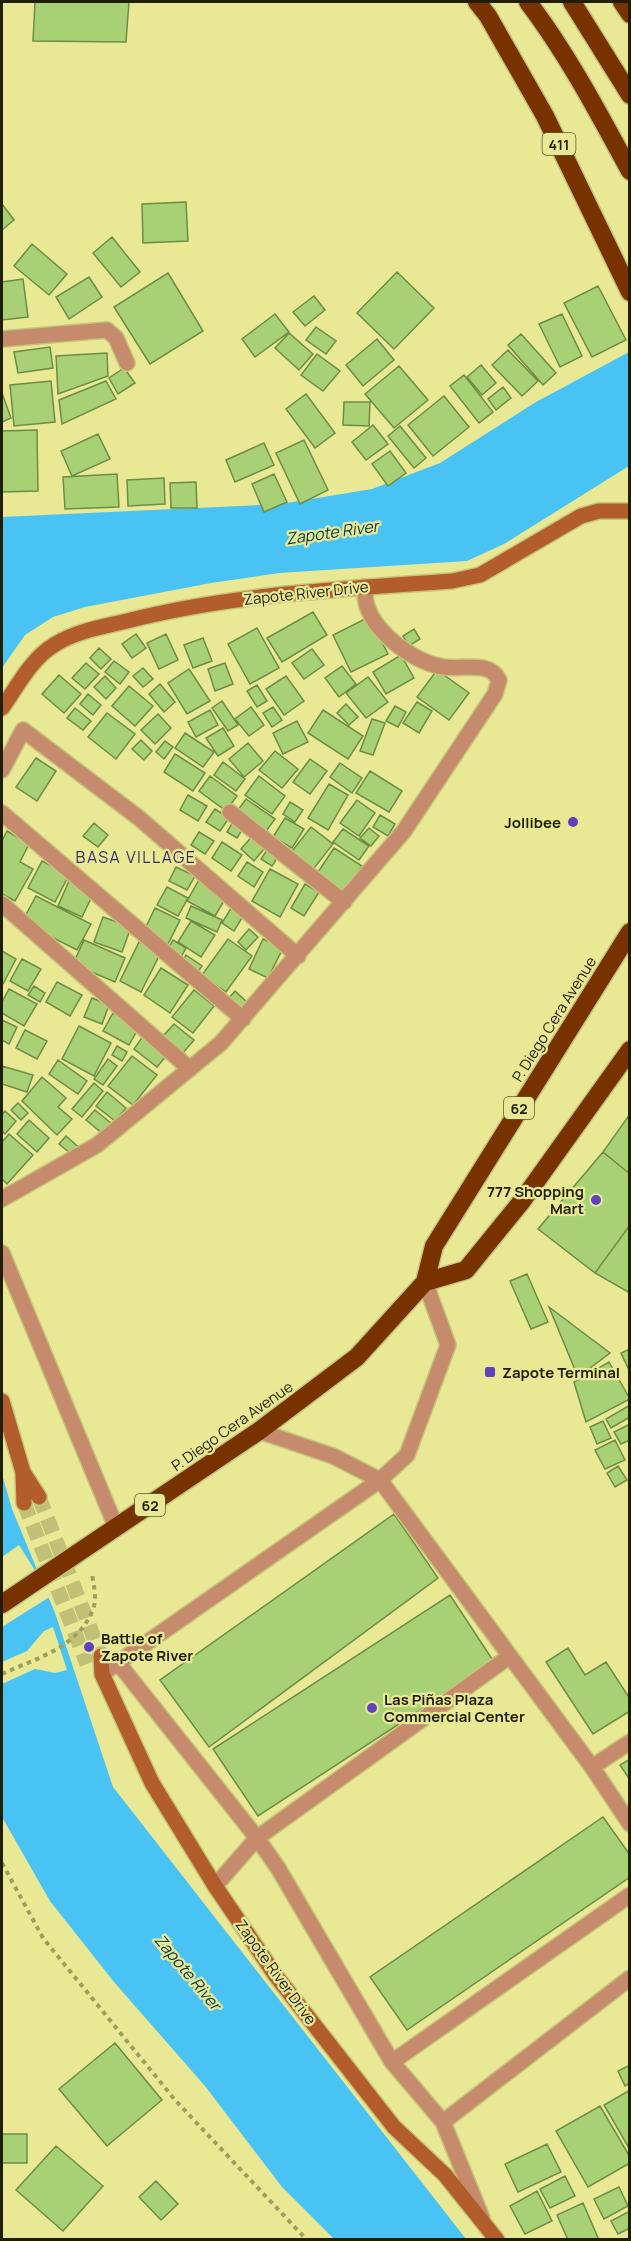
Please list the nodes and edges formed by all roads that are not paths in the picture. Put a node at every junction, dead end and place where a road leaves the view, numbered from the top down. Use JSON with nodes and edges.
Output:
{"nodes":[{"id":1,"x":477,"y":2,"type":"edge"},
{"id":2,"x":528,"y":2,"type":"edge"},
{"id":3,"x":572,"y":2,"type":"edge"},
{"id":4,"x":622,"y":2,"type":"edge"},
{"id":5,"x":630,"y":14,"type":"edge"},
{"id":6,"x":630,"y":95,"type":"edge"},
{"id":7,"x":630,"y":171,"type":"edge"},
{"id":8,"x":630,"y":292,"type":"edge"},
{"id":9,"x":2,"y":339,"type":"edge"},
{"id":10,"x":127,"y":363,"type":"dead end"},
{"id":11,"x":630,"y":511,"type":"edge"},
{"id":12,"x":364,"y":587,"type":"junction"},
{"id":13,"x":2,"y":708,"type":"edge"},
{"id":14,"x":2,"y":770,"type":"edge"},
{"id":15,"x":230,"y":812,"type":"dead end"},
{"id":16,"x":2,"y":813,"type":"edge"},
{"id":17,"x":344,"y":902,"type":"junction"},
{"id":18,"x":2,"y":904,"type":"edge"},
{"id":19,"x":630,"y":932,"type":"edge"},
{"id":20,"x":298,"y":956,"type":"junction"},
{"id":21,"x":243,"y":1019,"type":"junction"},
{"id":22,"x":630,"y":1050,"type":"edge"},
{"id":23,"x":190,"y":1069,"type":"junction"},
{"id":24,"x":2,"y":1199,"type":"edge"},
{"id":25,"x":2,"y":1253,"type":"edge"},
{"id":26,"x":426,"y":1282,"type":"junction"},
{"id":27,"x":2,"y":1401,"type":"edge"},
{"id":28,"x":259,"y":1431,"type":"junction"},
{"id":29,"x":23,"y":1472,"type":"junction"},
{"id":30,"x":380,"y":1480,"type":"junction"},
{"id":31,"x":39,"y":1497,"type":"tunnel mouth"},
{"id":32,"x":24,"y":1503,"type":"tunnel mouth"},
{"id":33,"x":116,"y":1527,"type":"junction"},
{"id":34,"x":2,"y":1604,"type":"edge"},
{"id":35,"x":510,"y":1656,"type":"junction"},
{"id":36,"x":87,"y":1664,"type":"dead end"},
{"id":37,"x":119,"y":1664,"type":"junction"},
{"id":38,"x":102,"y":1668,"type":"junction"},
{"id":39,"x":630,"y":1742,"type":"edge"},
{"id":40,"x":592,"y":1767,"type":"junction"},
{"id":41,"x":630,"y":1824,"type":"edge"},
{"id":42,"x":257,"y":1838,"type":"junction"},
{"id":43,"x":215,"y":1886,"type":"junction"},
{"id":44,"x":630,"y":1895,"type":"edge"},
{"id":45,"x":630,"y":1978,"type":"edge"},
{"id":46,"x":392,"y":2062,"type":"junction"},
{"id":47,"x":442,"y":2122,"type":"junction"},
{"id":48,"x":483,"y":2221,"type":"junction"},
{"id":49,"x":497,"y":2240,"type":"edge"}],
"edges":[{"from":1,"to":8,"type":"highway","number":"411"},
{"from":2,"to":7,"type":"highway"},
{"from":3,"to":6,"type":"highway"},
{"from":4,"to":5,"type":"highway"},
{"from":9,"to":10,"type":"street"},
{"from":11,"to":12,"type":"main road","name":"Zapote River Drive"},
{"from":12,"to":13,"type":"main road","name":"Zapote River Drive"},
{"from":12,"to":17,"type":"street"},
{"from":14,"to":20,"type":"street"},
{"from":15,"to":17,"type":"street"},
{"from":16,"to":21,"type":"street"},
{"from":17,"to":20,"type":"street"},
{"from":18,"to":23,"type":"street"},
{"from":19,"to":26,"type":"highway","name":"P. Diego Cera Avenue","number":"62"},
{"from":20,"to":21,"type":"street"},
{"from":21,"to":23,"type":"street"},
{"from":22,"to":26,"type":"highway"},
{"from":23,"to":24,"type":"street"},
{"from":25,"to":33,"type":"street"},
{"from":26,"to":28,"type":"highway","name":"P. Diego Cera Avenue","number":"62"},
{"from":26,"to":30,"type":"street"},
{"from":27,"to":29,"type":"main road"},
{"from":28,"to":30,"type":"street"},
{"from":28,"to":33,"type":"highway","name":"P. Diego Cera Avenue","number":"62"},
{"from":29,"to":31,"type":"main road"},
{"from":29,"to":32,"type":"main road"},
{"from":30,"to":35,"type":"street"},
{"from":30,"to":37,"type":"street"},
{"from":33,"to":34,"type":"highway","name":"P. Diego Cera Avenue","number":"62"},
{"from":35,"to":40,"type":"street"},
{"from":35,"to":42,"type":"street"},
{"from":36,"to":38,"type":"main road"},
{"from":37,"to":38,"type":"street"},
{"from":37,"to":42,"type":"street"},
{"from":38,"to":43,"type":"main road","name":"Zapote River Drive"},
{"from":39,"to":40,"type":"street"},
{"from":40,"to":41,"type":"street"},
{"from":42,"to":43,"type":"street"},
{"from":42,"to":46,"type":"street"},
{"from":43,"to":48,"type":"main road","name":"Zapote River Drive"},
{"from":44,"to":46,"type":"street"},
{"from":45,"to":47,"type":"street"},
{"from":46,"to":47,"type":"street"},
{"from":47,"to":48,"type":"street"},
{"from":48,"to":49,"type":"main road","name":"Zapote River Drive"}]}
